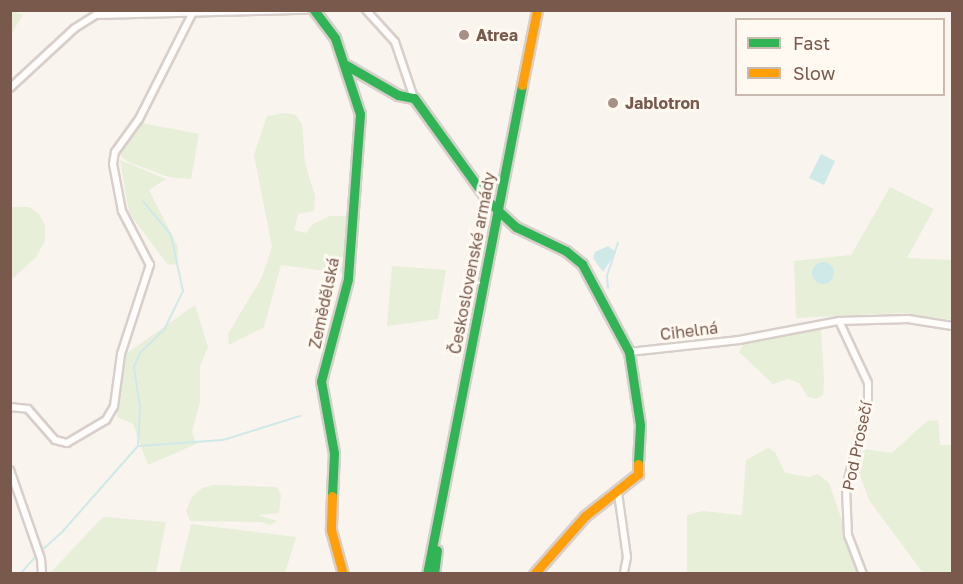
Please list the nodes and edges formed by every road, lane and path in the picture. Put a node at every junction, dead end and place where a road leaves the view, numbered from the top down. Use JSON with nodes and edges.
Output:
{"nodes":[{"id":1,"x":306,"y":10,"type":"edge"},
{"id":2,"x":314,"y":10,"type":"edge"},
{"id":3,"x":366,"y":10,"type":"edge"},
{"id":4,"x":537,"y":10,"type":"edge"},
{"id":5,"x":193,"y":12,"type":"edge"},
{"id":6,"x":346,"y":65,"type":"junction"},
{"id":7,"x":10,"y":88,"type":"edge"},
{"id":8,"x":414,"y":98,"type":"junction"},
{"id":9,"x":498,"y":210,"type":"junction"},
{"id":10,"x":839,"y":321,"type":"junction"},
{"id":11,"x":952,"y":326,"type":"edge"},
{"id":12,"x":629,"y":352,"type":"junction"},
{"id":13,"x":10,"y":407,"type":"edge"},
{"id":14,"x":10,"y":470,"type":"edge"},
{"id":15,"x":618,"y":493,"type":"junction"},
{"id":16,"x":439,"y":521,"type":"junction"},
{"id":17,"x":624,"y":572,"type":"dead end"},
{"id":18,"x":42,"y":573,"type":"edge"},
{"id":19,"x":343,"y":573,"type":"edge"},
{"id":20,"x":427,"y":573,"type":"edge"},
{"id":21,"x":434,"y":573,"type":"edge"},
{"id":22,"x":534,"y":573,"type":"edge"},
{"id":23,"x":863,"y":573,"type":"edge"}],
"edges":[{"from":1,"to":5,"type":"street"},
{"from":2,"to":6,"type":"street","name":"Zemědělská"},
{"from":3,"to":8,"type":"street"},
{"from":4,"to":9,"type":"street","name":"Československé armády"},
{"from":5,"to":7,"type":"street"},
{"from":5,"to":13,"type":"street"},
{"from":6,"to":8,"type":"street"},
{"from":6,"to":19,"type":"street","name":"Zemědělská"},
{"from":8,"to":9,"type":"street"},
{"from":9,"to":12,"type":"street"},
{"from":9,"to":16,"type":"street","name":"Československé armády"},
{"from":10,"to":11,"type":"street","name":"Cihelná"},
{"from":10,"to":12,"type":"street","name":"Cihelná"},
{"from":10,"to":23,"type":"street","name":"Pod Prosečí"},
{"from":12,"to":15,"type":"street"},
{"from":14,"to":18,"type":"street"},
{"from":15,"to":17,"type":"street"},
{"from":15,"to":22,"type":"street"},
{"from":16,"to":20,"type":"street","name":"Československé armády"},
{"from":16,"to":21,"type":"street","name":"Československé armády"}]}
